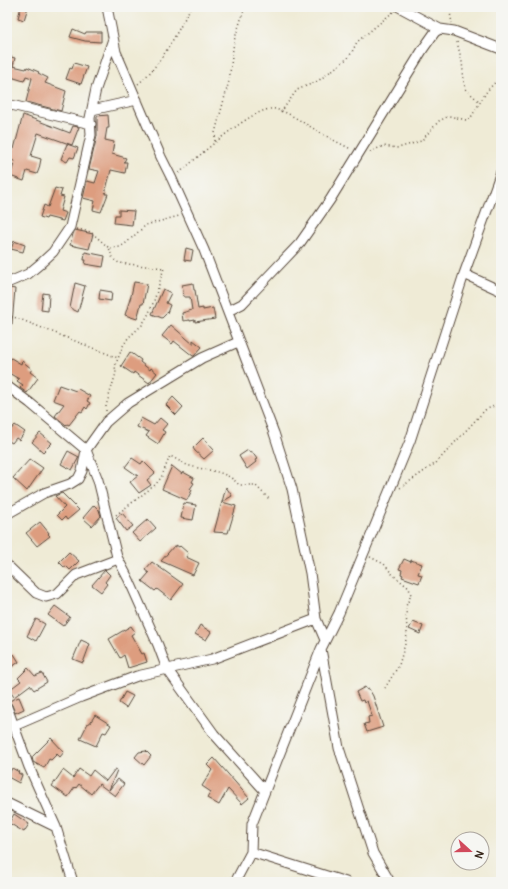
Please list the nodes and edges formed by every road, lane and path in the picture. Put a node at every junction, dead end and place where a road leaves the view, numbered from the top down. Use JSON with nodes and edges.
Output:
{"nodes":[{"id":1,"x":107,"y":7,"type":"edge"},
{"id":2,"x":191,"y":7,"type":"edge"},
{"id":3,"x":245,"y":7,"type":"edge"},
{"id":4,"x":399,"y":7,"type":"edge"},
{"id":5,"x":449,"y":7,"type":"edge"},
{"id":6,"x":440,"y":29,"type":"junction"},
{"id":7,"x":454,"y":31,"type":"junction"},
{"id":8,"x":114,"y":38,"type":"junction"},
{"id":9,"x":501,"y":49,"type":"edge"},
{"id":10,"x":501,"y":76,"type":"edge"},
{"id":11,"x":132,"y":89,"type":"junction"},
{"id":12,"x":137,"y":100,"type":"junction"},
{"id":13,"x":480,"y":102,"type":"junction"},
{"id":14,"x":7,"y":104,"type":"edge"},
{"id":15,"x":92,"y":110,"type":"junction"},
{"id":16,"x":281,"y":112,"type":"junction"},
{"id":17,"x":91,"y":124,"type":"junction"},
{"id":18,"x":216,"y":142,"type":"junction"},
{"id":19,"x":359,"y":152,"type":"junction"},
{"id":20,"x":501,"y":172,"type":"edge"},
{"id":21,"x":172,"y":179,"type":"junction"},
{"id":22,"x":187,"y":213,"type":"junction"},
{"id":23,"x":70,"y":227,"type":"junction"},
{"id":24,"x":109,"y":248,"type":"junction"},
{"id":25,"x":464,"y":274,"type":"junction"},
{"id":26,"x":7,"y":283,"type":"edge"},
{"id":27,"x":501,"y":291,"type":"edge"},
{"id":28,"x":228,"y":311,"type":"junction"},
{"id":29,"x":7,"y":316,"type":"edge"},
{"id":30,"x":238,"y":342,"type":"junction"},
{"id":31,"x":118,"y":358,"type":"junction"},
{"id":32,"x":7,"y":386,"type":"edge"},
{"id":33,"x":501,"y":403,"type":"edge"},
{"id":34,"x":106,"y":422,"type":"junction"},
{"id":35,"x":86,"y":450,"type":"junction"},
{"id":36,"x":388,"y":495,"type":"junction"},
{"id":37,"x":269,"y":499,"type":"dead end"},
{"id":38,"x":7,"y":514,"type":"edge"},
{"id":39,"x":108,"y":520,"type":"junction"},
{"id":40,"x":363,"y":553,"type":"junction"},
{"id":41,"x":118,"y":559,"type":"junction"},
{"id":42,"x":7,"y":565,"type":"edge"},
{"id":43,"x":316,"y":619,"type":"junction"},
{"id":44,"x":325,"y":640,"type":"junction"},
{"id":45,"x":320,"y":650,"type":"junction"},
{"id":46,"x":167,"y":669,"type":"junction"},
{"id":47,"x":385,"y":688,"type":"dead end"},
{"id":48,"x":7,"y":707,"type":"edge"},
{"id":49,"x":11,"y":727,"type":"edge"},
{"id":50,"x":264,"y":791,"type":"junction"},
{"id":51,"x":7,"y":803,"type":"edge"},
{"id":52,"x":56,"y":827,"type":"junction"},
{"id":53,"x":252,"y":852,"type":"junction"},
{"id":54,"x":73,"y":882,"type":"edge"},
{"id":55,"x":235,"y":882,"type":"edge"},
{"id":56,"x":346,"y":882,"type":"edge"},
{"id":57,"x":390,"y":882,"type":"edge"}],
"edges":[{"from":1,"to":8,"type":"street"},
{"from":2,"to":11,"type":"path"},
{"from":3,"to":18,"type":"path"},
{"from":4,"to":6,"type":"street"},
{"from":4,"to":16,"type":"path"},
{"from":5,"to":7,"type":"path"},
{"from":6,"to":7,"type":"street"},
{"from":6,"to":19,"type":"street"},
{"from":7,"to":9,"type":"street"},
{"from":7,"to":13,"type":"path"},
{"from":8,"to":11,"type":"street"},
{"from":8,"to":15,"type":"street"},
{"from":10,"to":13,"type":"path"},
{"from":11,"to":12,"type":"street"},
{"from":12,"to":15,"type":"street"},
{"from":12,"to":21,"type":"street"},
{"from":13,"to":19,"type":"path"},
{"from":14,"to":17,"type":"street"},
{"from":15,"to":17,"type":"street"},
{"from":16,"to":18,"type":"path"},
{"from":16,"to":19,"type":"path"},
{"from":17,"to":23,"type":"street"},
{"from":18,"to":21,"type":"path"},
{"from":19,"to":28,"type":"street"},
{"from":20,"to":25,"type":"street"},
{"from":21,"to":22,"type":"street"},
{"from":22,"to":24,"type":"path"},
{"from":22,"to":28,"type":"street"},
{"from":23,"to":24,"type":"path"},
{"from":23,"to":26,"type":"street"},
{"from":24,"to":31,"type":"path"},
{"from":25,"to":27,"type":"street"},
{"from":25,"to":36,"type":"street"},
{"from":28,"to":30,"type":"street"},
{"from":29,"to":31,"type":"path"},
{"from":30,"to":34,"type":"street"},
{"from":30,"to":43,"type":"street"},
{"from":31,"to":34,"type":"path"},
{"from":32,"to":35,"type":"street"},
{"from":33,"to":36,"type":"path"},
{"from":34,"to":35,"type":"street"},
{"from":35,"to":38,"type":"street"},
{"from":35,"to":39,"type":"street"},
{"from":36,"to":40,"type":"street"},
{"from":37,"to":39,"type":"path"},
{"from":39,"to":41,"type":"street"},
{"from":40,"to":44,"type":"street"},
{"from":40,"to":47,"type":"path"},
{"from":41,"to":42,"type":"street"},
{"from":41,"to":46,"type":"street"},
{"from":43,"to":44,"type":"street"},
{"from":43,"to":46,"type":"street"},
{"from":44,"to":45,"type":"street"},
{"from":45,"to":50,"type":"street"},
{"from":45,"to":57,"type":"street"},
{"from":46,"to":49,"type":"street"},
{"from":46,"to":50,"type":"street"},
{"from":48,"to":49,"type":"street"},
{"from":49,"to":52,"type":"street"},
{"from":50,"to":53,"type":"street"},
{"from":51,"to":52,"type":"street"},
{"from":52,"to":54,"type":"street"},
{"from":53,"to":55,"type":"street"},
{"from":53,"to":56,"type":"street"}]}
